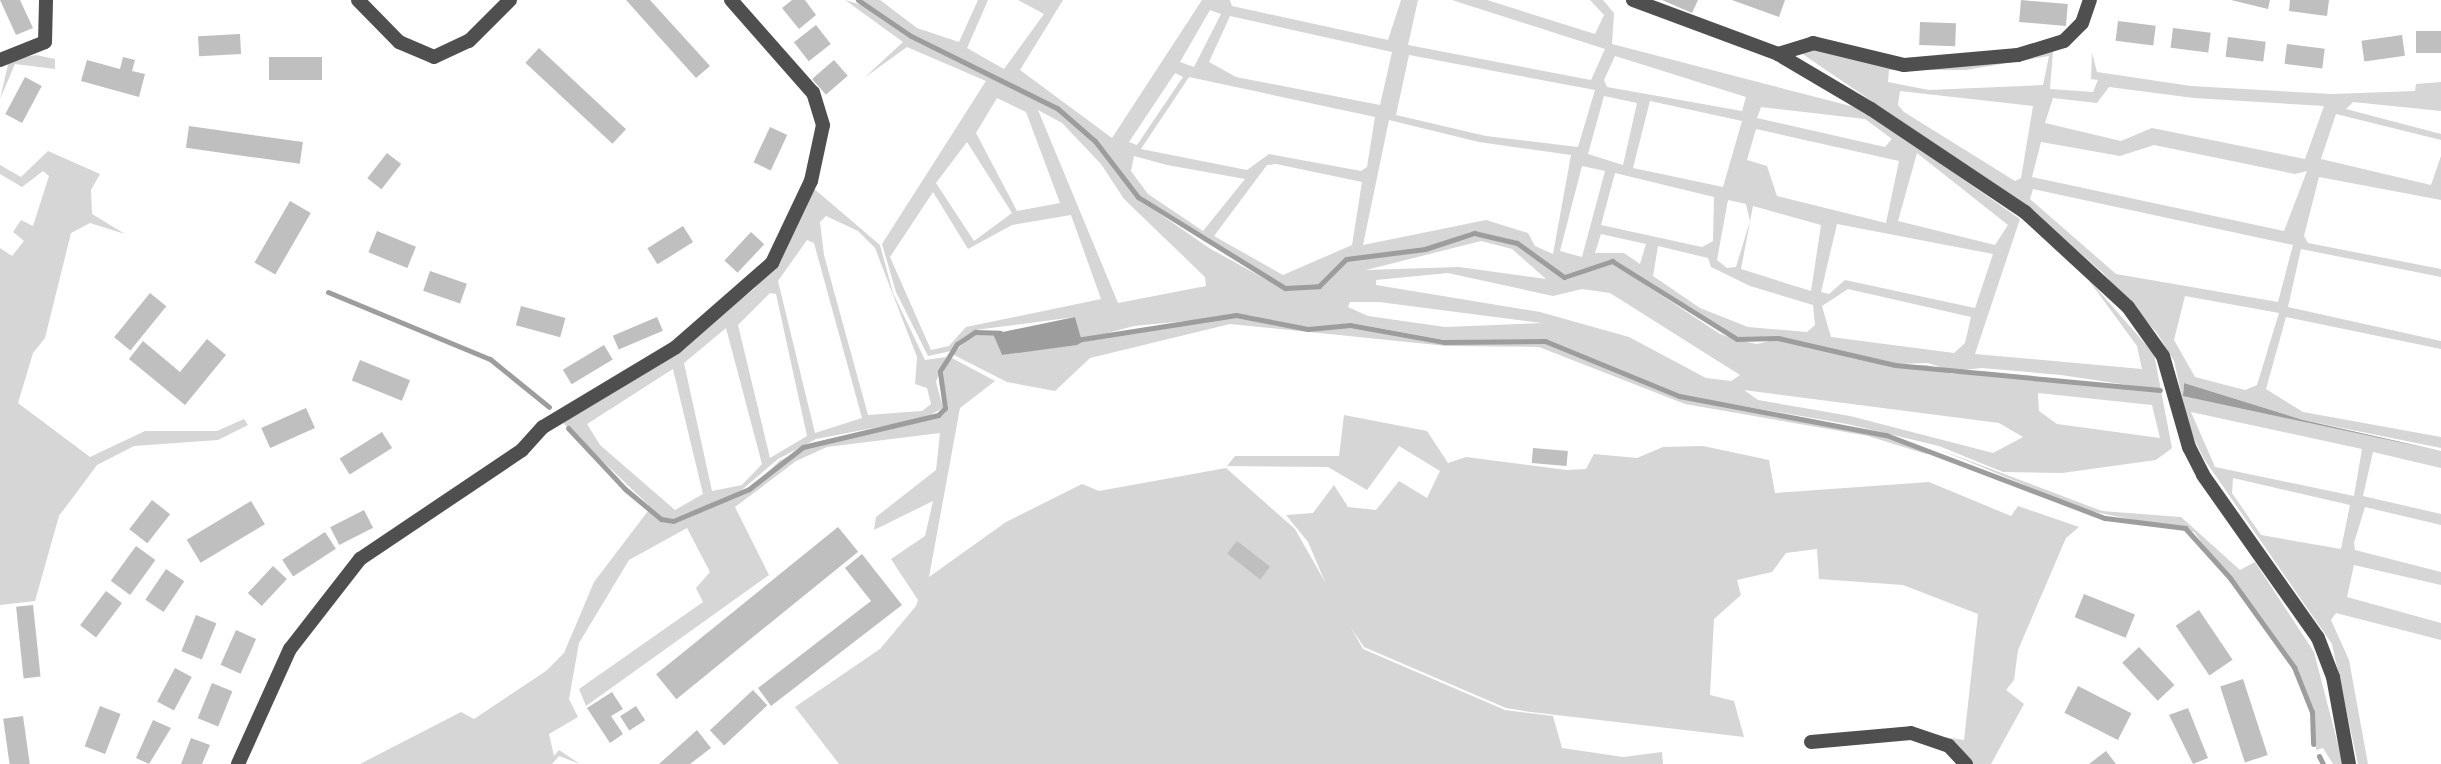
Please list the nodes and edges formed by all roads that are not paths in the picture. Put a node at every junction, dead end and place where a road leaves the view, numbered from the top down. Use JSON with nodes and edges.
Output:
{"nodes":[{"id":1,"x":46,"y":0,"type":"edge"},
{"id":2,"x":358,"y":0,"type":"edge"},
{"id":3,"x":510,"y":0,"type":"edge"},
{"id":4,"x":731,"y":0,"type":"edge"},
{"id":5,"x":1633,"y":0,"type":"edge"},
{"id":6,"x":2090,"y":0,"type":"edge"},
{"id":7,"x":1778,"y":54,"type":"junction"},
{"id":8,"x":0,"y":60,"type":"edge"},
{"id":9,"x":1811,"y":742,"type":"dead end"},
{"id":10,"x":238,"y":764,"type":"edge"},
{"id":11,"x":1966,"y":764,"type":"edge"},
{"id":12,"x":2349,"y":764,"type":"edge"}],
"edges":[{"from":1,"to":8,"type":"street"},
{"from":2,"to":3,"type":"street"},
{"from":4,"to":10,"type":"street"},
{"from":5,"to":7,"type":"street"},
{"from":6,"to":7,"type":"street"},
{"from":7,"to":12,"type":"street"},
{"from":9,"to":11,"type":"street"}]}
